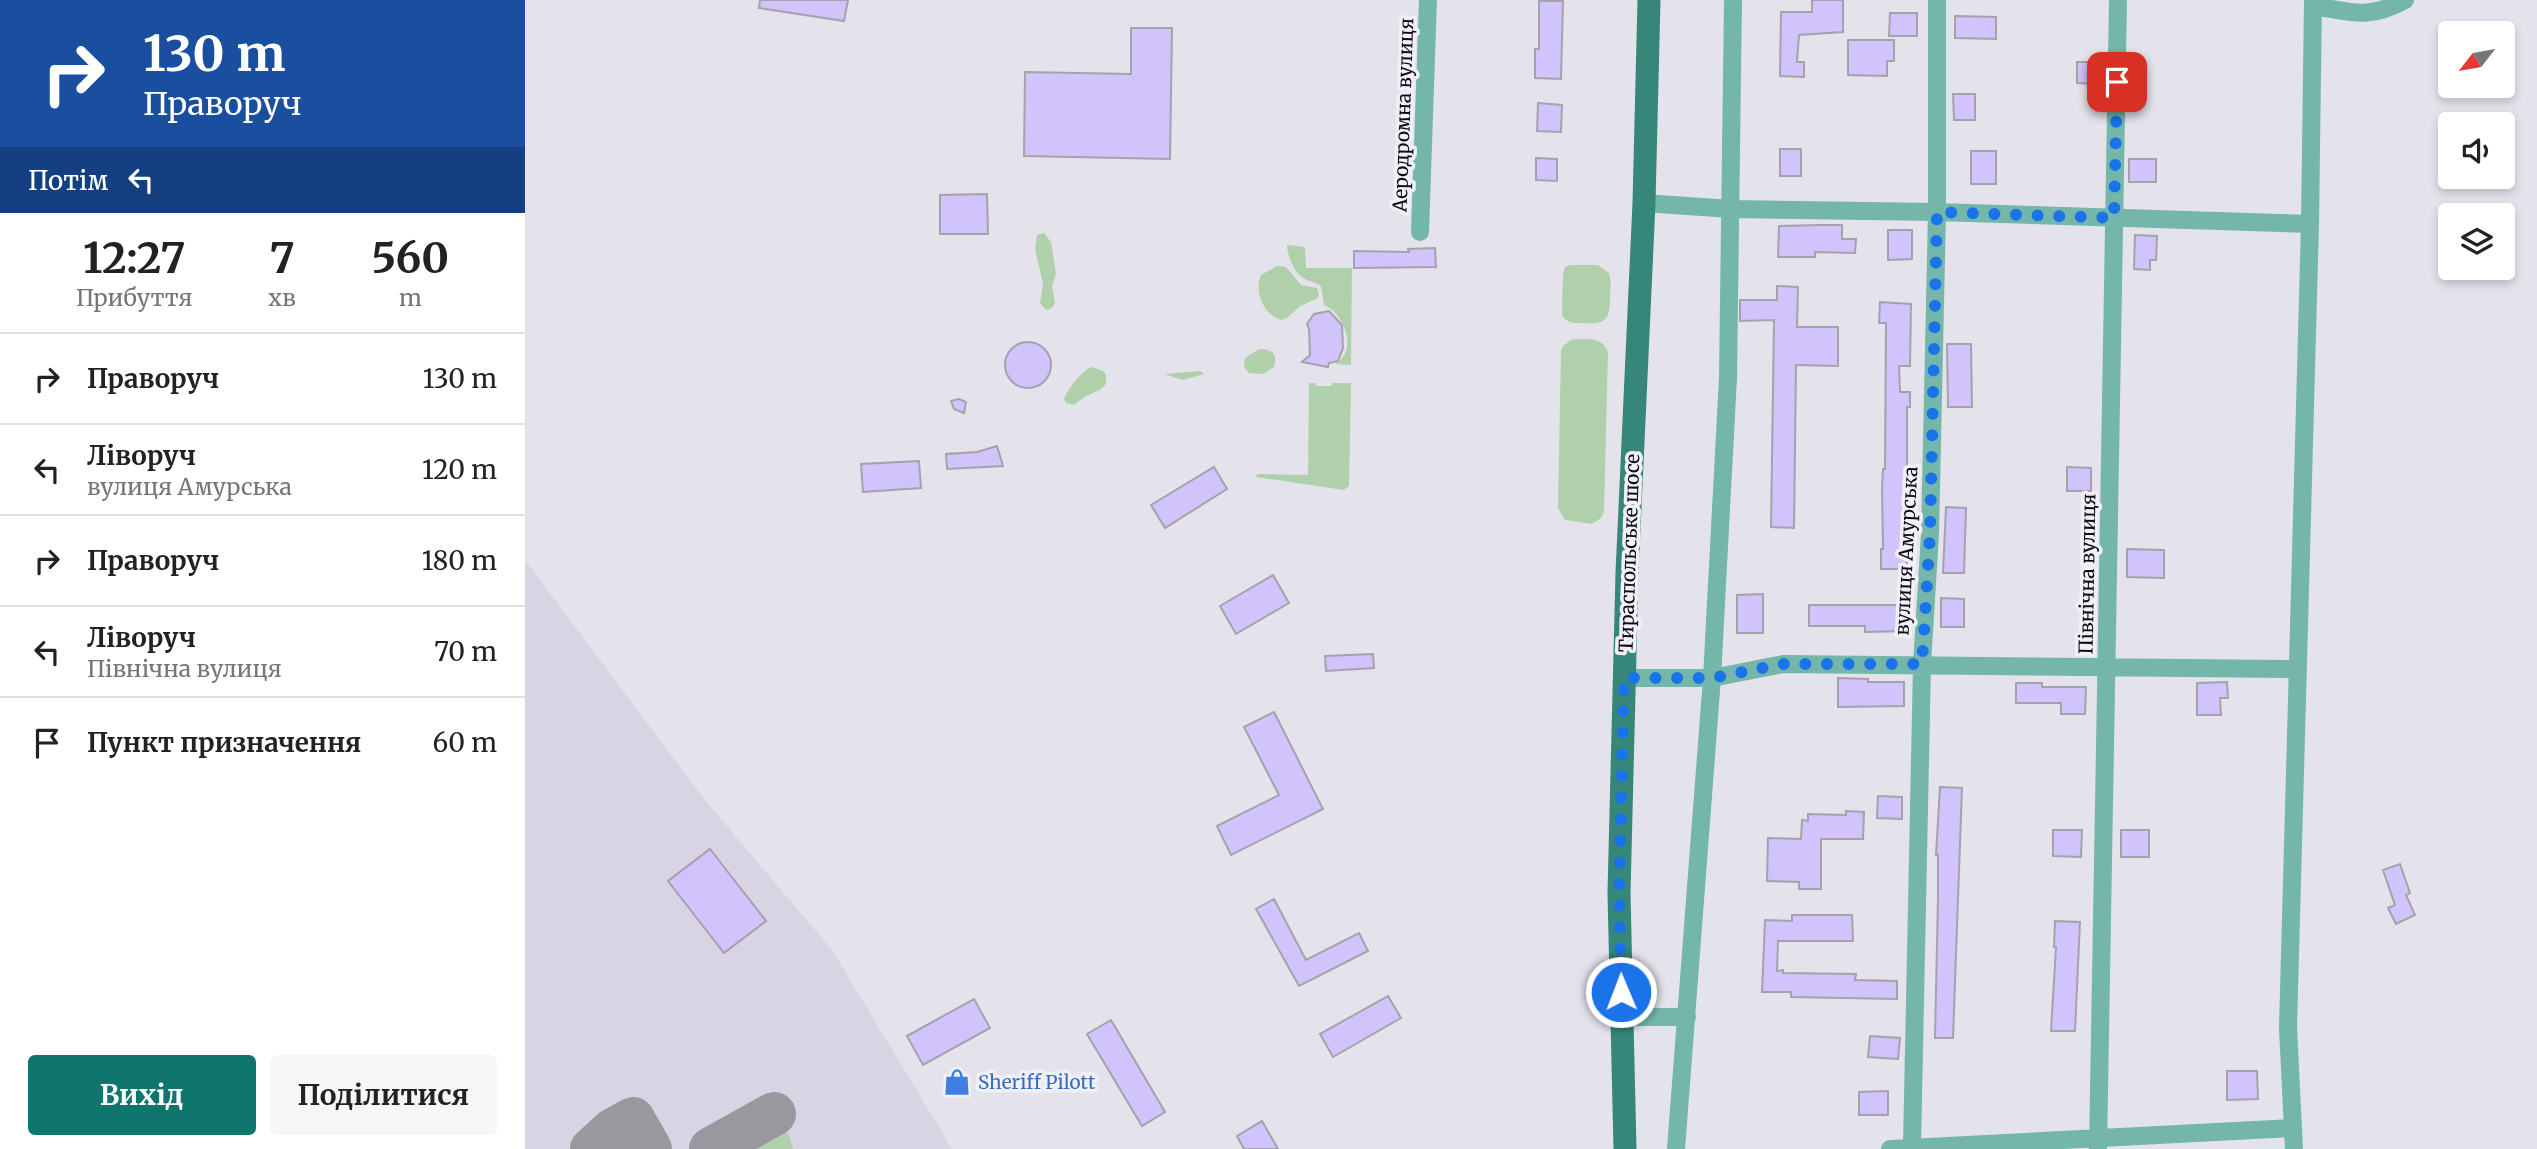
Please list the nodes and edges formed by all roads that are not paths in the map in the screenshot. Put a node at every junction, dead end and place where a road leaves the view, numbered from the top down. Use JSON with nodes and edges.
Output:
{"nodes":[{"id":1,"x":1428,"y":0,"type":"edge"},
{"id":2,"x":1649,"y":0,"type":"edge"},
{"id":3,"x":1733,"y":0,"type":"edge"},
{"id":4,"x":1937,"y":0,"type":"edge"},
{"id":5,"x":2118,"y":0,"type":"edge"},
{"id":6,"x":2405,"y":0,"type":"edge"},
{"id":7,"x":2313,"y":3,"type":"edge"},
{"id":8,"x":1644,"y":203,"type":"junction"},
{"id":9,"x":1731,"y":209,"type":"junction"},
{"id":10,"x":1937,"y":212,"type":"junction"},
{"id":11,"x":2114,"y":218,"type":"junction"},
{"id":12,"x":2310,"y":224,"type":"junction"},
{"id":13,"x":1420,"y":232,"type":"dead end"},
{"id":14,"x":1922,"y":664,"type":"junction"},
{"id":15,"x":2106,"y":667,"type":"junction"},
{"id":16,"x":2297,"y":669,"type":"junction"},
{"id":17,"x":1624,"y":678,"type":"junction"},
{"id":18,"x":1712,"y":678,"type":"junction"},
{"id":19,"x":1622,"y":1017,"type":"junction"},
{"id":20,"x":1687,"y":1017,"type":"junction"},
{"id":21,"x":2292,"y":1128,"type":"junction"},
{"id":22,"x":2098,"y":1144,"type":"edge"},
{"id":23,"x":1901,"y":1148,"type":"edge"},
{"id":24,"x":1625,"y":1149,"type":"edge"},
{"id":25,"x":1676,"y":1149,"type":"edge"},
{"id":26,"x":1890,"y":1149,"type":"edge"},
{"id":27,"x":2294,"y":1149,"type":"edge"}],
"edges":[{"from":1,"to":13,"type":"street","name":"Аеродромна вулиця"},
{"from":2,"to":8,"type":"main road","name":"Тираспольське шосе"},
{"from":3,"to":9,"type":"street"},
{"from":4,"to":10,"type":"street","name":"вулиця Амурська"},
{"from":5,"to":11,"type":"street","name":"Північна вулиця"},
{"from":6,"to":7,"type":"street"},
{"from":7,"to":12,"type":"street"},
{"from":8,"to":9,"type":"street"},
{"from":8,"to":17,"type":"main road","name":"Тираспольське шосе"},
{"from":9,"to":10,"type":"street"},
{"from":9,"to":18,"type":"street"},
{"from":10,"to":11,"type":"street"},
{"from":10,"to":14,"type":"street","name":"вулиця Амурська"},
{"from":11,"to":12,"type":"street"},
{"from":11,"to":15,"type":"street","name":"Північна вулиця"},
{"from":12,"to":16,"type":"street"},
{"from":14,"to":15,"type":"street"},
{"from":14,"to":18,"type":"street"},
{"from":14,"to":23,"type":"street","name":"вулиця Амурська"},
{"from":15,"to":16,"type":"street"},
{"from":15,"to":22,"type":"street","name":"Північна вулиця"},
{"from":16,"to":21,"type":"street"},
{"from":17,"to":18,"type":"street"},
{"from":17,"to":19,"type":"main road","name":"Тираспольське шосе"},
{"from":18,"to":20,"type":"street"},
{"from":19,"to":20,"type":"street"},
{"from":19,"to":24,"type":"main road","name":"Тираспольське шосе"},
{"from":20,"to":25,"type":"street"},
{"from":21,"to":22,"type":"street"},
{"from":21,"to":27,"type":"street"},
{"from":22,"to":23,"type":"street"},
{"from":23,"to":26,"type":"street"}]}
